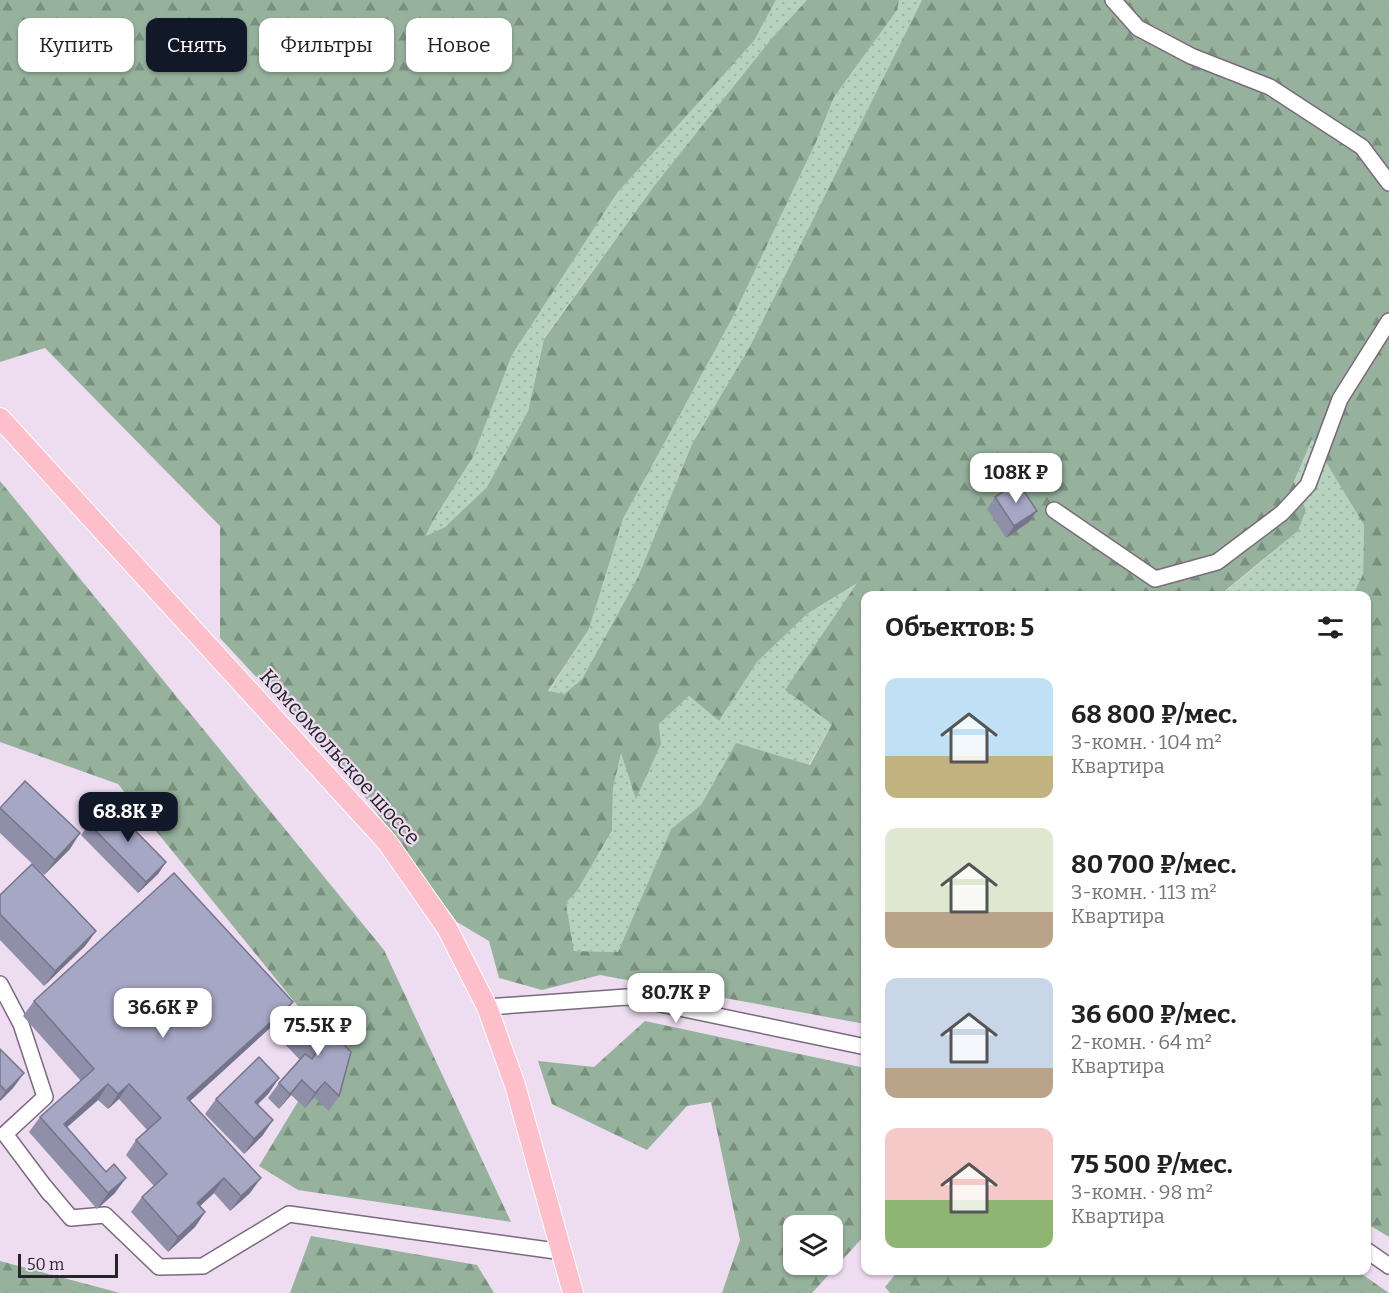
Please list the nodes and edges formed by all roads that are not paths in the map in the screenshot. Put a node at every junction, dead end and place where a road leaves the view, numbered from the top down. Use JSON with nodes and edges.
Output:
{"nodes":[{"id":1,"x":1113,"y":0,"type":"edge"},
{"id":2,"x":1389,"y":183,"type":"edge"},
{"id":3,"x":1389,"y":321,"type":"edge"},
{"id":4,"x":0,"y":418,"type":"edge"},
{"id":5,"x":1054,"y":510,"type":"dead end"},
{"id":6,"x":0,"y":984,"type":"edge"},
{"id":7,"x":487,"y":1007,"type":"junction"},
{"id":8,"x":861,"y":1046,"type":"edge"},
{"id":9,"x":563,"y":1252,"type":"junction"},
{"id":10,"x":1371,"y":1253,"type":"edge"},
{"id":11,"x":1389,"y":1266,"type":"edge"},
{"id":12,"x":573,"y":1293,"type":"edge"}],
"edges":[{"from":1,"to":2,"type":"street"},
{"from":3,"to":5,"type":"street"},
{"from":4,"to":7,"type":"main road","name":"Комсомольское шоссе"},
{"from":6,"to":9,"type":"street"},
{"from":7,"to":8,"type":"street"},
{"from":7,"to":9,"type":"main road","name":"Комсомольское шоссе"},
{"from":9,"to":12,"type":"main road","name":"Комсомольское шоссе"},
{"from":10,"to":11,"type":"street"}]}
